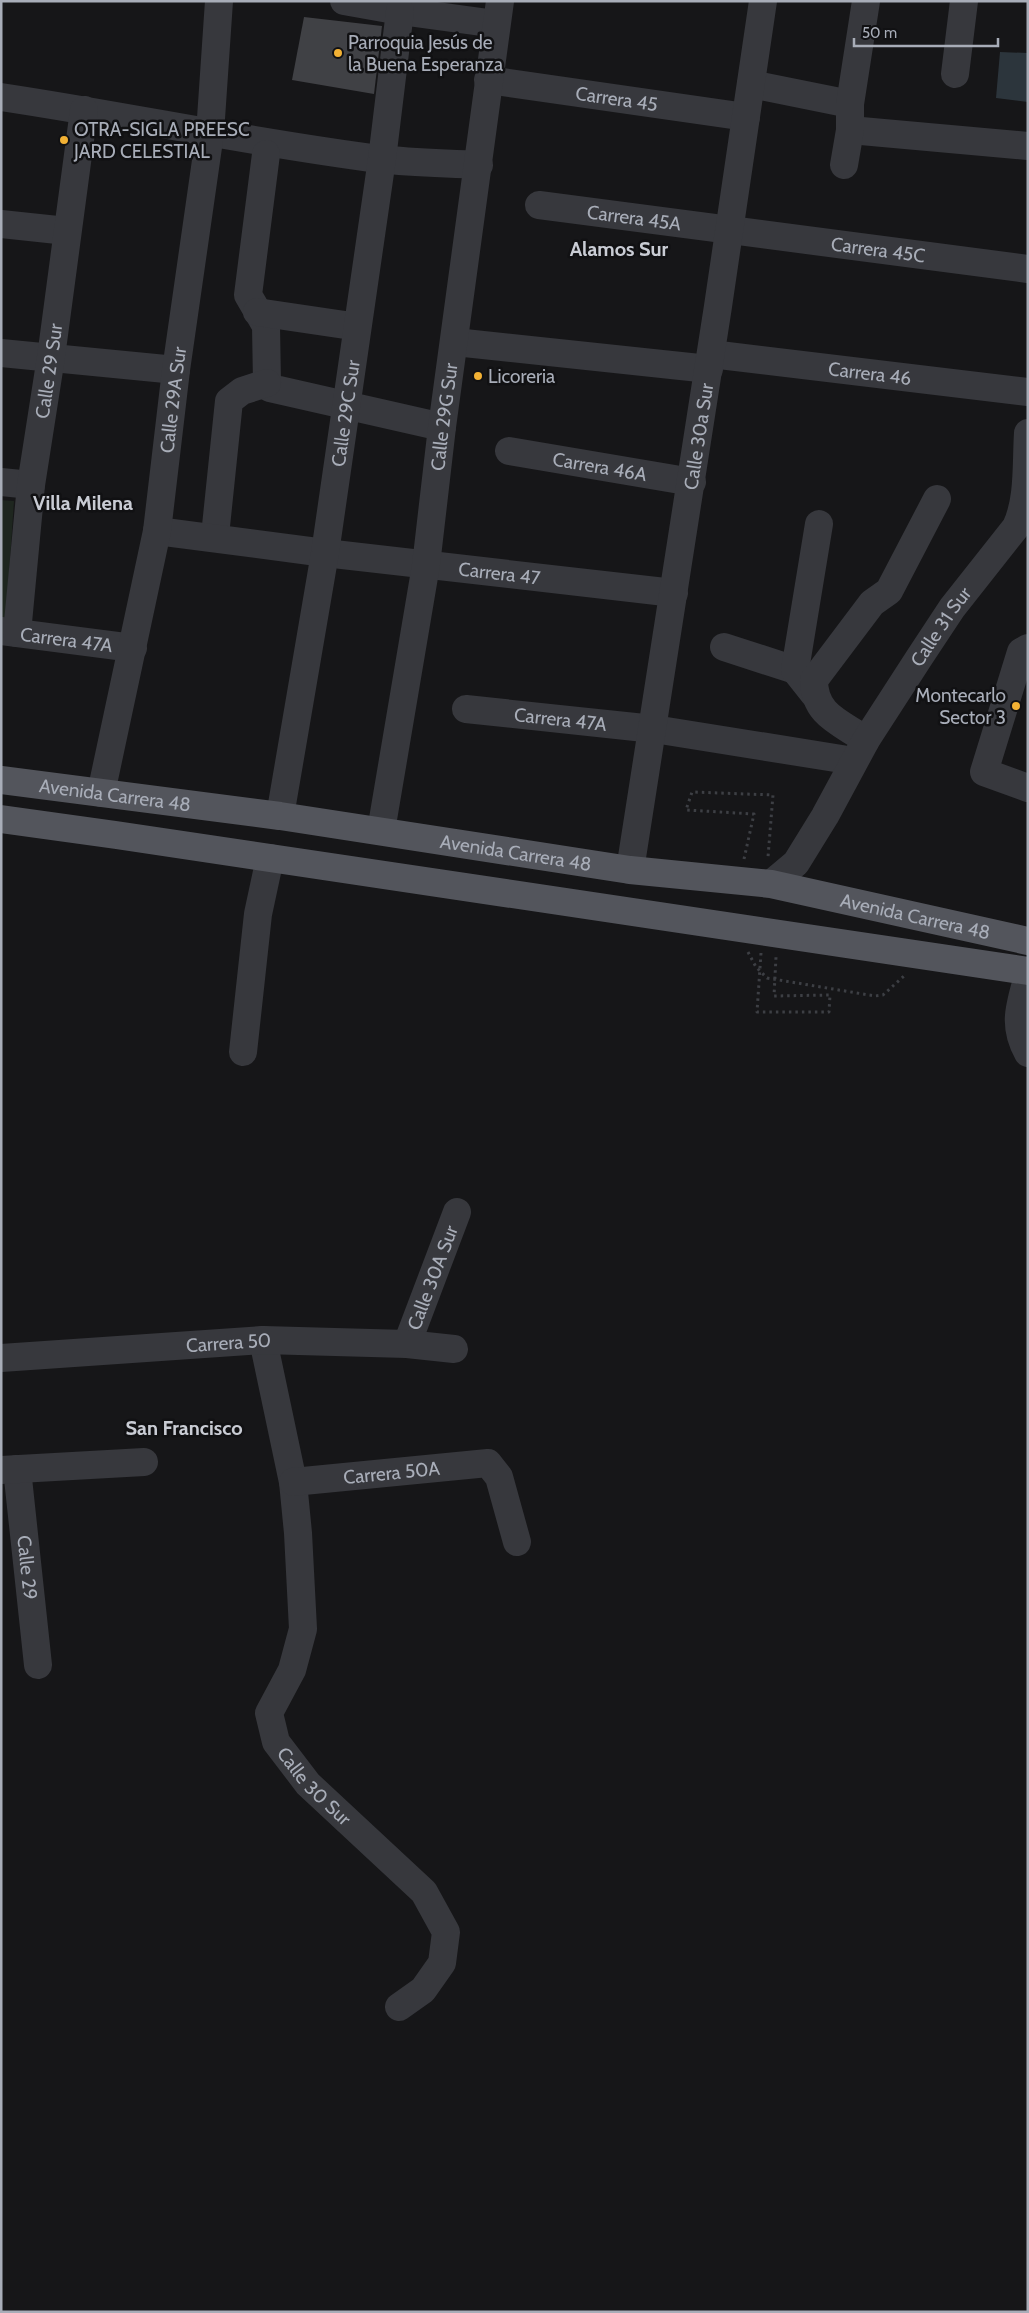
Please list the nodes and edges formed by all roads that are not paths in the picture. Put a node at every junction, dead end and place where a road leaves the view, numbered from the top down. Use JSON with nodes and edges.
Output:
{"nodes":[{"id":1,"x":219,"y":1,"type":"edge"},
{"id":2,"x":344,"y":1,"type":"edge"},
{"id":3,"x":763,"y":1,"type":"edge"},
{"id":4,"x":866,"y":1,"type":"edge"},
{"id":5,"x":964,"y":1,"type":"edge"},
{"id":6,"x":400,"y":11,"type":"junction"},
{"id":7,"x":498,"y":13,"type":"edge"},
{"id":8,"x":955,"y":74,"type":"dead end"},
{"id":9,"x":488,"y":80,"type":"junction"},
{"id":10,"x":751,"y":84,"type":"junction"},
{"id":11,"x":1,"y":97,"type":"edge"},
{"id":12,"x":84,"y":110,"type":"junction"},
{"id":13,"x":746,"y":117,"type":"junction"},
{"id":14,"x":850,"y":117,"type":"junction"},
{"id":15,"x":210,"y":133,"type":"junction"},
{"id":16,"x":1028,"y":146,"type":"edge"},
{"id":17,"x":266,"y":154,"type":"dead end"},
{"id":18,"x":382,"y":159,"type":"junction"},
{"id":19,"x":479,"y":165,"type":"junction"},
{"id":20,"x":844,"y":165,"type":"dead end"},
{"id":21,"x":539,"y":205,"type":"dead end"},
{"id":22,"x":1,"y":224,"type":"edge"},
{"id":23,"x":731,"y":229,"type":"junction"},
{"id":24,"x":67,"y":231,"type":"junction"},
{"id":25,"x":1028,"y":269,"type":"edge"},
{"id":26,"x":257,"y":312,"type":"junction"},
{"id":27,"x":345,"y":325,"type":"dead end"},
{"id":28,"x":455,"y":342,"type":"junction"},
{"id":29,"x":1,"y":353,"type":"edge"},
{"id":30,"x":51,"y":357,"type":"junction"},
{"id":31,"x":710,"y":362,"type":"junction"},
{"id":32,"x":176,"y":370,"type":"junction"},
{"id":33,"x":267,"y":383,"type":"junction"},
{"id":34,"x":1028,"y":392,"type":"edge"},
{"id":35,"x":345,"y":406,"type":"junction"},
{"id":36,"x":442,"y":427,"type":"junction"},
{"id":37,"x":1028,"y":433,"type":"edge"},
{"id":38,"x":509,"y":451,"type":"dead end"},
{"id":39,"x":1,"y":482,"type":"edge"},
{"id":40,"x":692,"y":482,"type":"junction"},
{"id":41,"x":31,"y":486,"type":"junction"},
{"id":42,"x":937,"y":499,"type":"dead end"},
{"id":43,"x":818,"y":524,"type":"dead end"},
{"id":44,"x":216,"y":526,"type":"dead end"},
{"id":45,"x":157,"y":531,"type":"junction"},
{"id":46,"x":1019,"y":537,"type":"edge"},
{"id":47,"x":325,"y":553,"type":"junction"},
{"id":48,"x":426,"y":565,"type":"junction"},
{"id":49,"x":674,"y":593,"type":"junction"},
{"id":50,"x":9,"y":632,"type":"edge"},
{"id":51,"x":724,"y":647,"type":"dead end"},
{"id":52,"x":133,"y":648,"type":"junction"},
{"id":53,"x":1028,"y":648,"type":"edge"},
{"id":54,"x":796,"y":670,"type":"junction"},
{"id":55,"x":814,"y":694,"type":"junction"},
{"id":56,"x":466,"y":709,"type":"dead end"},
{"id":57,"x":654,"y":729,"type":"junction"},
{"id":58,"x":860,"y":751,"type":"junction"},
{"id":59,"x":1,"y":780,"type":"edge"},
{"id":60,"x":1028,"y":788,"type":"edge"},
{"id":61,"x":101,"y":793,"type":"junction"},
{"id":62,"x":280,"y":816,"type":"junction"},
{"id":63,"x":1,"y":820,"type":"edge"},
{"id":64,"x":381,"y":831,"type":"junction"},
{"id":65,"x":270,"y":858,"type":"junction"},
{"id":66,"x":630,"y":870,"type":"junction"},
{"id":67,"x":771,"y":884,"type":"junction"},
{"id":68,"x":1028,"y":941,"type":"edge"},
{"id":69,"x":1028,"y":972,"type":"edge"},
{"id":70,"x":1028,"y":976,"type":"edge"},
{"id":71,"x":243,"y":1052,"type":"dead end"},
{"id":72,"x":1028,"y":1053,"type":"edge"},
{"id":73,"x":458,"y":1212,"type":"dead end"},
{"id":74,"x":263,"y":1340,"type":"junction"},
{"id":75,"x":406,"y":1344,"type":"junction"},
{"id":76,"x":454,"y":1349,"type":"dead end"},
{"id":77,"x":1,"y":1358,"type":"edge"},
{"id":78,"x":144,"y":1462,"type":"dead end"},
{"id":79,"x":9,"y":1469,"type":"edge"},
{"id":80,"x":293,"y":1482,"type":"junction"},
{"id":81,"x":517,"y":1542,"type":"dead end"},
{"id":82,"x":38,"y":1665,"type":"dead end"},
{"id":83,"x":399,"y":2007,"type":"dead end"}],
"edges":[{"from":1,"to":15,"type":"street","name":"Calle 29A Sur"},
{"from":2,"to":6,"type":"street"},
{"from":3,"to":10,"type":"street","name":"Calle 30a Sur"},
{"from":4,"to":14,"type":"street"},
{"from":5,"to":8,"type":"street"},
{"from":6,"to":7,"type":"street"},
{"from":6,"to":18,"type":"street","name":"Calle 29C Sur"},
{"from":7,"to":9,"type":"street","name":"Calle 29G Sur"},
{"from":9,"to":13,"type":"street","name":"Carrera 45"},
{"from":9,"to":19,"type":"street","name":"Calle 29G Sur"},
{"from":10,"to":13,"type":"street","name":"Calle 30a Sur"},
{"from":10,"to":14,"type":"street"},
{"from":11,"to":12,"type":"street"},
{"from":12,"to":15,"type":"street"},
{"from":12,"to":24,"type":"street","name":"Calle 29 Sur"},
{"from":13,"to":23,"type":"street","name":"Calle 30a Sur"},
{"from":14,"to":16,"type":"street"},
{"from":14,"to":20,"type":"street"},
{"from":15,"to":18,"type":"street"},
{"from":15,"to":32,"type":"street","name":"Calle 29A Sur"},
{"from":17,"to":26,"type":"street"},
{"from":18,"to":19,"type":"street"},
{"from":18,"to":35,"type":"street","name":"Calle 29C Sur"},
{"from":19,"to":28,"type":"street","name":"Calle 29G Sur"},
{"from":21,"to":23,"type":"street","name":"Carrera 45A"},
{"from":22,"to":24,"type":"street"},
{"from":23,"to":25,"type":"street","name":"Carrera 45C"},
{"from":23,"to":31,"type":"street","name":"Calle 30a Sur"},
{"from":24,"to":30,"type":"street","name":"Calle 29 Sur"},
{"from":26,"to":27,"type":"street"},
{"from":26,"to":33,"type":"street"},
{"from":28,"to":31,"type":"street","name":"Carrera 46"},
{"from":28,"to":36,"type":"street","name":"Calle 29G Sur"},
{"from":29,"to":30,"type":"street"},
{"from":30,"to":32,"type":"street"},
{"from":30,"to":41,"type":"street","name":"Calle 29 Sur"},
{"from":31,"to":34,"type":"street","name":"Carrera 46"},
{"from":31,"to":40,"type":"street","name":"Calle 30a Sur"},
{"from":32,"to":45,"type":"street","name":"Calle 29A Sur"},
{"from":33,"to":35,"type":"street"},
{"from":33,"to":44,"type":"street"},
{"from":35,"to":36,"type":"street"},
{"from":35,"to":47,"type":"street","name":"Calle 29C Sur"},
{"from":36,"to":48,"type":"street","name":"Calle 29G Sur"},
{"from":37,"to":46,"type":"street","name":"Calle 31 Sur"},
{"from":38,"to":40,"type":"street","name":"Carrera 46A"},
{"from":39,"to":41,"type":"street"},
{"from":40,"to":49,"type":"street","name":"Calle 30a Sur"},
{"from":41,"to":50,"type":"street","name":"Calle 29 Sur"},
{"from":42,"to":55,"type":"street"},
{"from":43,"to":54,"type":"street"},
{"from":45,"to":47,"type":"street","name":"Carrera 47"},
{"from":45,"to":52,"type":"street","name":"Calle 29A Sur"},
{"from":46,"to":58,"type":"street","name":"Calle 31 Sur"},
{"from":47,"to":48,"type":"street","name":"Carrera 47"},
{"from":47,"to":62,"type":"street","name":"Calle 29C Sur"},
{"from":48,"to":49,"type":"street","name":"Carrera 47"},
{"from":48,"to":64,"type":"street","name":"Calle 29G Sur"},
{"from":49,"to":57,"type":"street","name":"Calle 30a Sur"},
{"from":50,"to":52,"type":"street","name":"Carrera 47A"},
{"from":51,"to":54,"type":"street"},
{"from":52,"to":61,"type":"street","name":"Calle 29A Sur"},
{"from":53,"to":60,"type":"street"},
{"from":54,"to":55,"type":"street"},
{"from":55,"to":58,"type":"street"},
{"from":56,"to":57,"type":"street","name":"Carrera 47A"},
{"from":57,"to":58,"type":"street","name":"Carrera 47A"},
{"from":57,"to":66,"type":"street","name":"Calle 30a Sur"},
{"from":58,"to":67,"type":"street","name":"Calle 31 Sur"},
{"from":59,"to":61,"type":"main road","name":"Avenida Carrera 48"},
{"from":61,"to":62,"type":"main road","name":"Avenida Carrera 48"},
{"from":62,"to":64,"type":"main road","name":"Avenida Carrera 48"},
{"from":63,"to":65,"type":"main road","name":"Avenida Carrera 48"},
{"from":64,"to":66,"type":"main road","name":"Avenida Carrera 48"},
{"from":65,"to":69,"type":"main road","name":"Avenida Carrera 48"},
{"from":65,"to":71,"type":"street"},
{"from":66,"to":67,"type":"main road","name":"Avenida Carrera 48"},
{"from":67,"to":68,"type":"main road","name":"Avenida Carrera 48"},
{"from":70,"to":72,"type":"street"},
{"from":73,"to":75,"type":"street","name":"Calle 30A Sur"},
{"from":74,"to":75,"type":"street","name":"Carrera 50"},
{"from":74,"to":77,"type":"street","name":"Carrera 50"},
{"from":74,"to":80,"type":"street","name":"Calle 30 Sur"},
{"from":75,"to":76,"type":"street","name":"Carrera 50"},
{"from":78,"to":79,"type":"street"},
{"from":79,"to":82,"type":"street","name":"Calle 29"},
{"from":80,"to":81,"type":"street","name":"Carrera 50A"},
{"from":80,"to":83,"type":"street","name":"Calle 30 Sur"}]}
